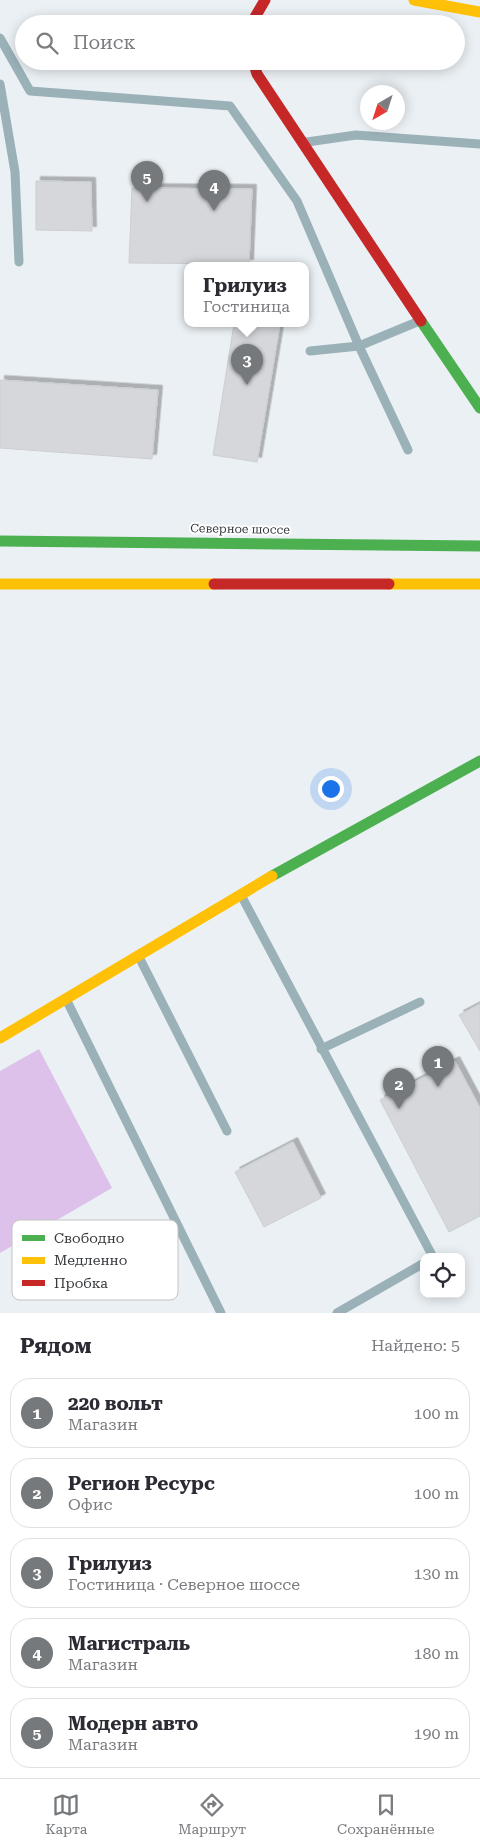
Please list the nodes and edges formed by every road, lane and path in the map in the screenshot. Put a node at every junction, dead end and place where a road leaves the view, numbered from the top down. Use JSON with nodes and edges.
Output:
{"nodes":[{"id":1,"x":265,"y":0,"type":"edge"},
{"id":2,"x":414,"y":0,"type":"edge"},
{"id":3,"x":480,"y":12,"type":"edge"},
{"id":4,"x":256,"y":15,"type":"edge"},
{"id":5,"x":0,"y":38,"type":"edge"},
{"id":6,"x":15,"y":64,"type":"edge"},
{"id":7,"x":18,"y":70,"type":"edge"},
{"id":8,"x":256,"y":70,"type":"edge"},
{"id":9,"x":0,"y":84,"type":"edge"},
{"id":10,"x":304,"y":142,"type":"junction"},
{"id":11,"x":480,"y":144,"type":"edge"},
{"id":12,"x":19,"y":262,"type":"dead end"},
{"id":13,"x":420,"y":321,"type":"junction"},
{"id":14,"x":359,"y":346,"type":"junction"},
{"id":15,"x":310,"y":350,"type":"dead end"},
{"id":16,"x":480,"y":408,"type":"edge"},
{"id":17,"x":408,"y":450,"type":"dead end"},
{"id":18,"x":0,"y":541,"type":"edge"},
{"id":19,"x":479,"y":545,"type":"edge"},
{"id":20,"x":0,"y":584,"type":"edge"},
{"id":21,"x":480,"y":584,"type":"edge"},
{"id":22,"x":480,"y":761,"type":"edge"},
{"id":23,"x":240,"y":894,"type":"junction"},
{"id":24,"x":139,"y":957,"type":"junction"},
{"id":25,"x":66,"y":1000,"type":"junction"},
{"id":26,"x":420,"y":1002,"type":"dead end"},
{"id":27,"x":0,"y":1038,"type":"edge"},
{"id":28,"x":321,"y":1049,"type":"junction"},
{"id":29,"x":227,"y":1131,"type":"dead end"},
{"id":30,"x":175,"y":1220,"type":"edge"},
{"id":31,"x":178,"y":1226,"type":"edge"},
{"id":32,"x":431,"y":1253,"type":"edge"},
{"id":33,"x":420,"y":1265,"type":"edge"},
{"id":34,"x":221,"y":1313,"type":"edge"},
{"id":35,"x":337,"y":1313,"type":"edge"}],
"edges":[{"from":1,"to":4,"type":"main road"},
{"from":2,"to":3,"type":"main road"},
{"from":5,"to":6,"type":"lane"},
{"from":7,"to":14,"type":"lane"},
{"from":8,"to":10,"type":"main road"},
{"from":9,"to":12,"type":"lane"},
{"from":10,"to":11,"type":"lane"},
{"from":10,"to":13,"type":"main road"},
{"from":13,"to":14,"type":"lane"},
{"from":13,"to":16,"type":"main road"},
{"from":14,"to":15,"type":"lane"},
{"from":14,"to":17,"type":"lane"},
{"from":18,"to":19,"type":"main road","name":"Северное шоссе"},
{"from":20,"to":21,"type":"main road"},
{"from":22,"to":23,"type":"main road"},
{"from":23,"to":24,"type":"main road"},
{"from":23,"to":28,"type":"lane"},
{"from":24,"to":25,"type":"main road"},
{"from":24,"to":29,"type":"lane"},
{"from":25,"to":27,"type":"main road"},
{"from":25,"to":30,"type":"lane"},
{"from":26,"to":28,"type":"lane"},
{"from":28,"to":32,"type":"lane"},
{"from":31,"to":34,"type":"lane"},
{"from":33,"to":35,"type":"lane"}]}
